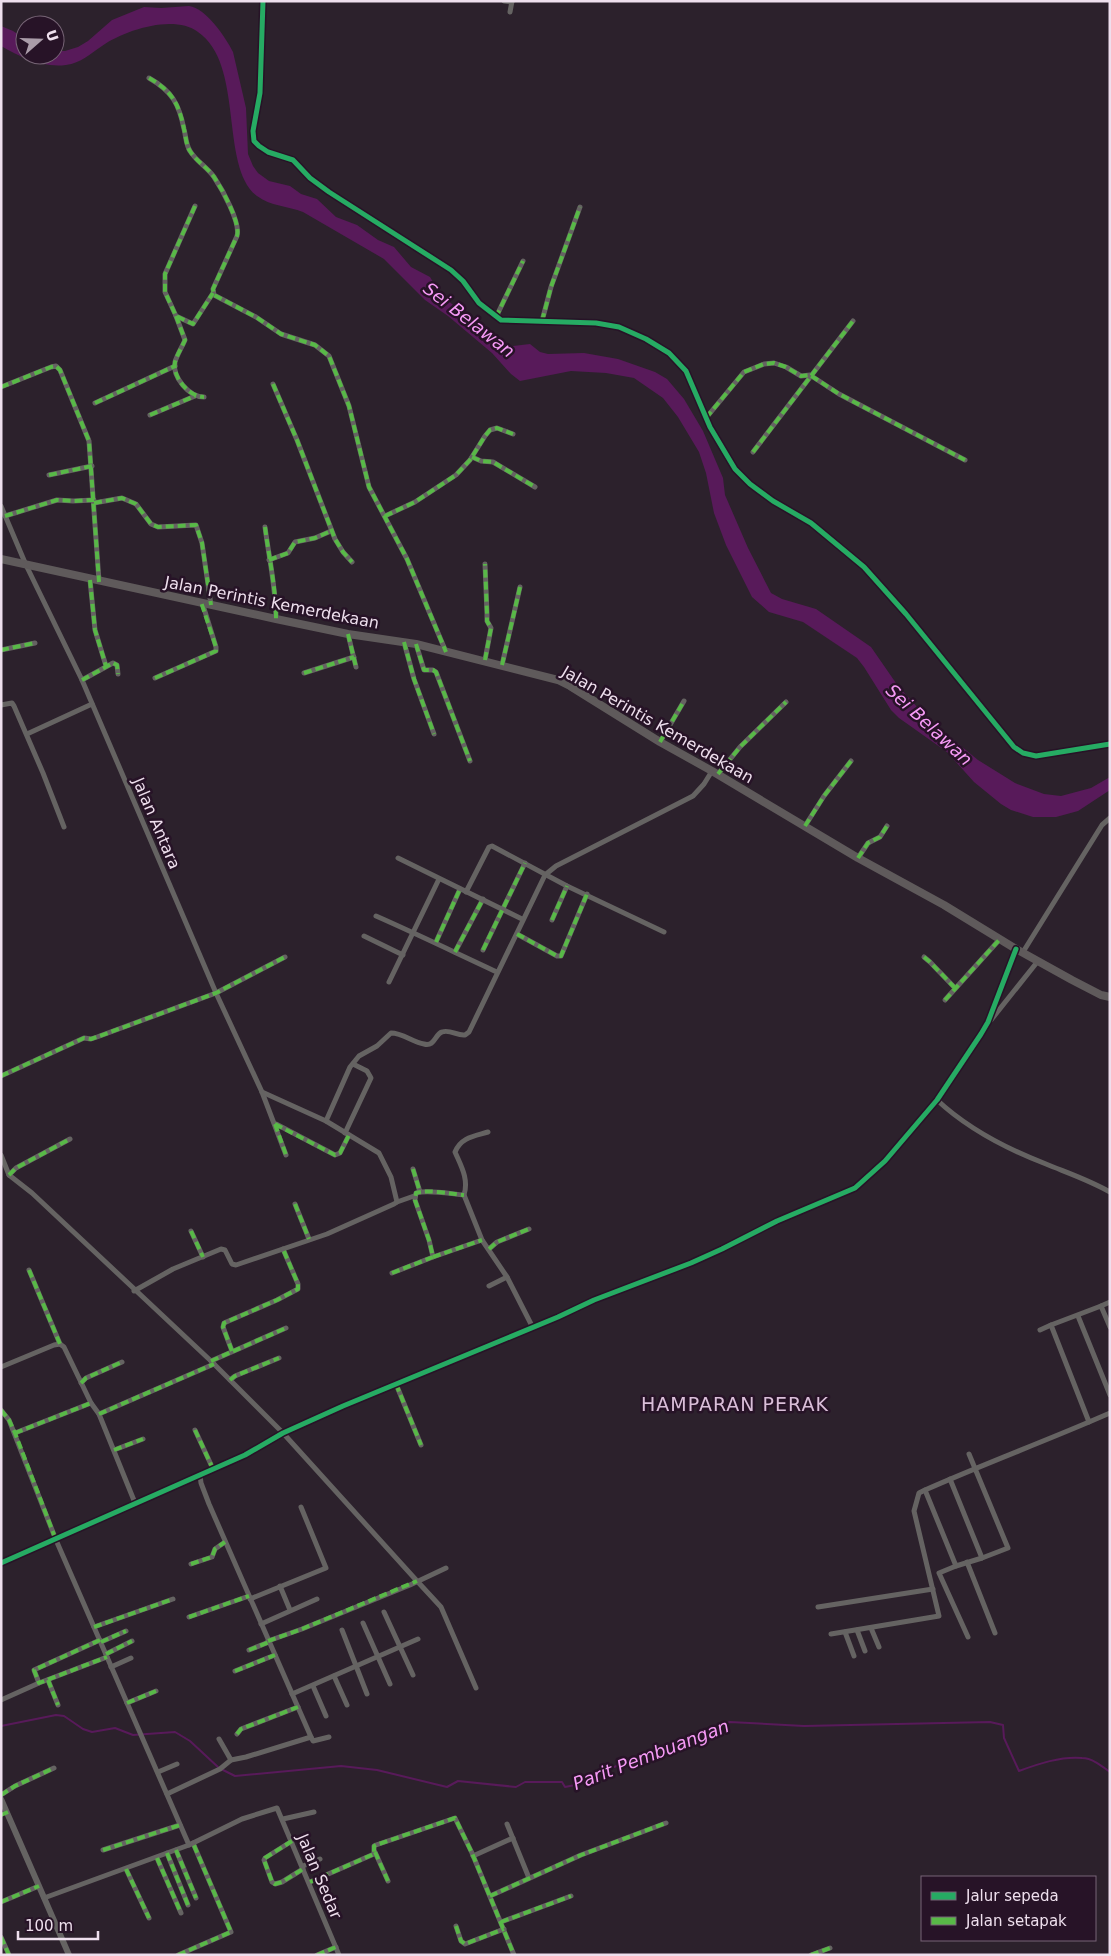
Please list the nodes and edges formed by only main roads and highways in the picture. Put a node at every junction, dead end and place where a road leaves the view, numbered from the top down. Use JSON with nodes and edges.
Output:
{"nodes":[{"id":1,"x":1,"y":560,"type":"edge"},
{"id":2,"x":1110,"y":997,"type":"edge"}],
"edges":[{"from":1,"to":2,"type":"main road","name":"Jalan Perintis Kemerdekaan"}]}
